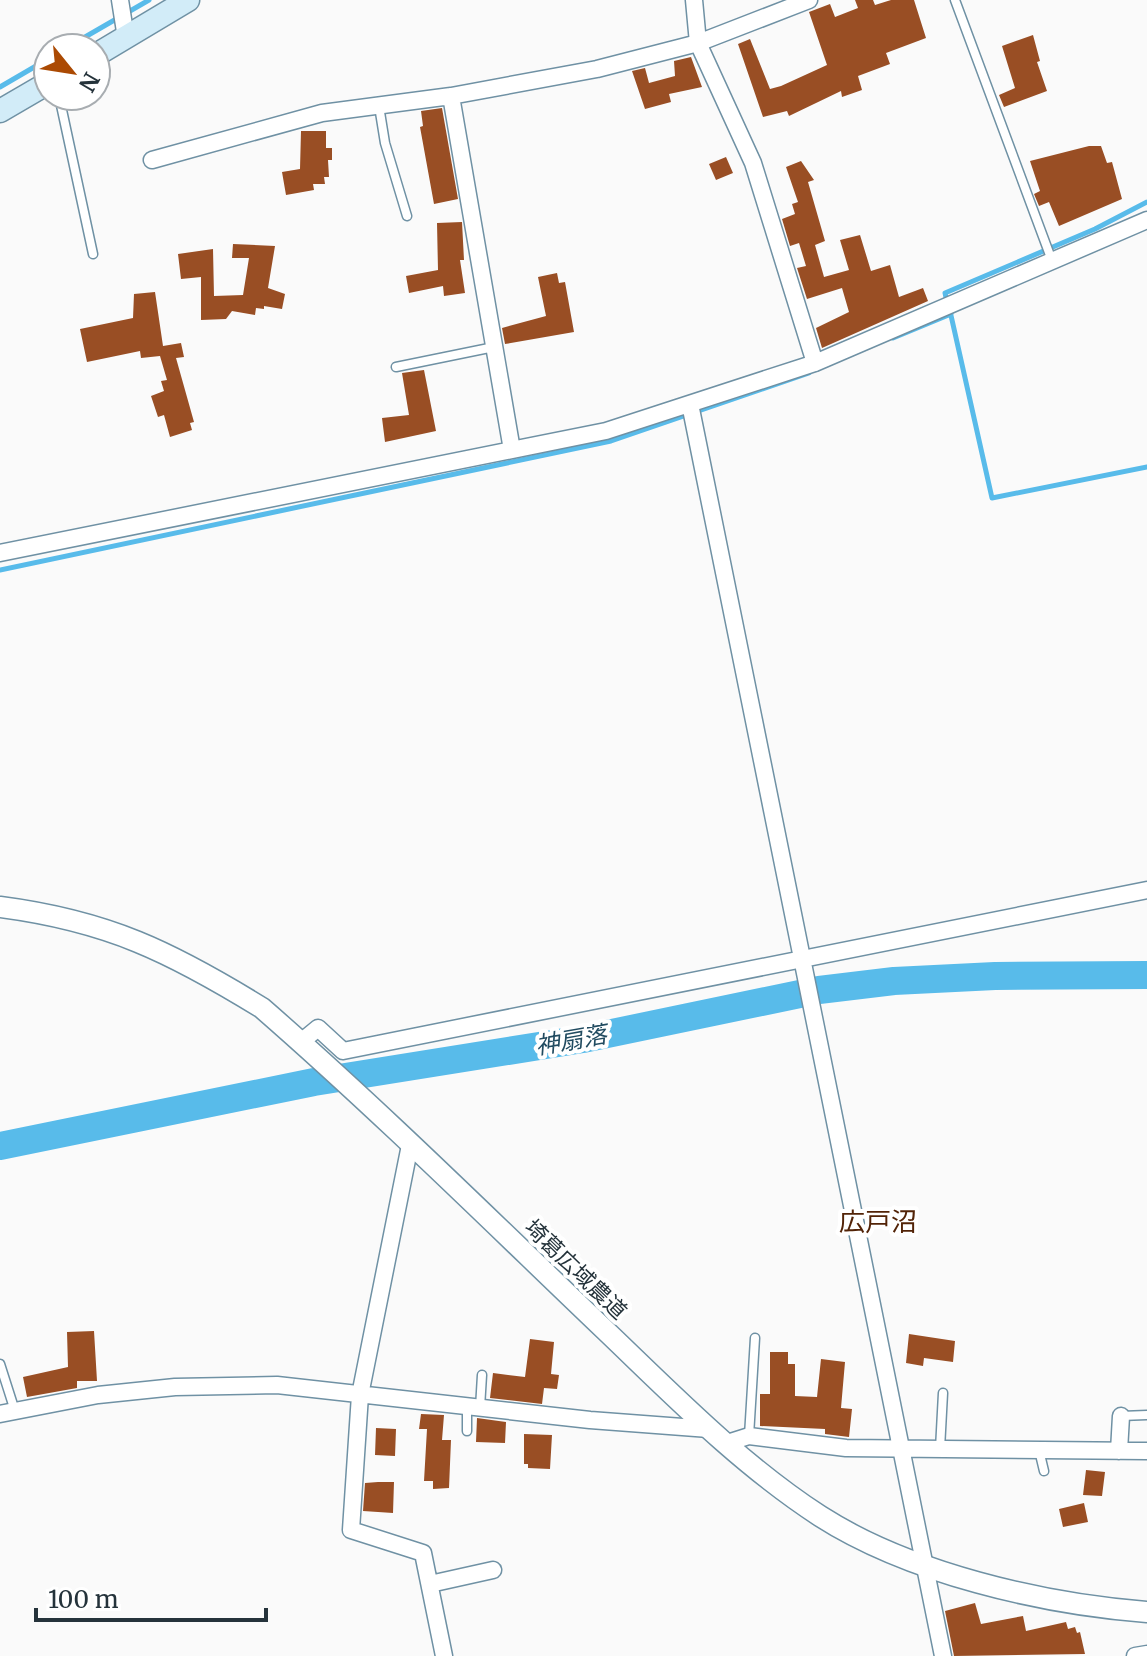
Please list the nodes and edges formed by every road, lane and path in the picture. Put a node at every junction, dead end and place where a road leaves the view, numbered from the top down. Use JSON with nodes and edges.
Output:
{"nodes":[{"id":1,"x":188,"y":0,"type":"edge"},
{"id":2,"x":694,"y":0,"type":"edge"},
{"id":3,"x":809,"y":0,"type":"edge"},
{"id":4,"x":955,"y":0,"type":"edge"},
{"id":5,"x":120,"y":2,"type":"edge"},
{"id":6,"x":125,"y":32,"type":"junction"},
{"id":7,"x":112,"y":42,"type":"edge"},
{"id":8,"x":698,"y":43,"type":"junction"},
{"id":9,"x":32,"y":92,"type":"edge"},
{"id":10,"x":451,"y":96,"type":"junction"},
{"id":11,"x":379,"y":106,"type":"junction"},
{"id":12,"x":0,"y":111,"type":"edge"},
{"id":13,"x":62,"y":112,"type":"edge"},
{"id":14,"x":152,"y":160,"type":"dead end"},
{"id":15,"x":407,"y":216,"type":"dead end"},
{"id":16,"x":1147,"y":220,"type":"edge"},
{"id":17,"x":93,"y":254,"type":"dead end"},
{"id":18,"x":1051,"y":258,"type":"junction"},
{"id":19,"x":494,"y":347,"type":"junction"},
{"id":20,"x":815,"y":363,"type":"junction"},
{"id":21,"x":396,"y":367,"type":"dead end"},
{"id":22,"x":690,"y":404,"type":"junction"},
{"id":23,"x":512,"y":450,"type":"junction"},
{"id":24,"x":0,"y":553,"type":"edge"},
{"id":25,"x":1147,"y":890,"type":"edge"},
{"id":26,"x":0,"y":907,"type":"edge"},
{"id":27,"x":803,"y":960,"type":"junction"},
{"id":28,"x":301,"y":1042,"type":"junction"},
{"id":29,"x":410,"y":1145,"type":"junction"},
{"id":30,"x":755,"y":1338,"type":"dead end"},
{"id":31,"x":0,"y":1364,"type":"edge"},
{"id":32,"x":482,"y":1375,"type":"dead end"},
{"id":33,"x":943,"y":1393,"type":"dead end"},
{"id":34,"x":360,"y":1395,"type":"junction"},
{"id":35,"x":473,"y":1407,"type":"junction"},
{"id":36,"x":7,"y":1412,"type":"edge"},
{"id":37,"x":1147,"y":1415,"type":"edge"},
{"id":38,"x":1121,"y":1416,"type":"joint"},
{"id":39,"x":709,"y":1429,"type":"junction"},
{"id":40,"x":467,"y":1431,"type":"dead end"},
{"id":41,"x":749,"y":1436,"type":"junction"},
{"id":42,"x":727,"y":1443,"type":"junction"},
{"id":43,"x":900,"y":1449,"type":"junction"},
{"id":44,"x":940,"y":1449,"type":"junction"},
{"id":45,"x":1039,"y":1450,"type":"junction"},
{"id":46,"x":1119,"y":1451,"type":"junction"},
{"id":47,"x":1147,"y":1451,"type":"edge"},
{"id":48,"x":1044,"y":1471,"type":"dead end"},
{"id":49,"x":923,"y":1562,"type":"junction"},
{"id":50,"x":493,"y":1570,"type":"dead end"},
{"id":51,"x":430,"y":1584,"type":"junction"},
{"id":52,"x":1147,"y":1612,"type":"edge"},
{"id":53,"x":1147,"y":1654,"type":"edge"},
{"id":54,"x":444,"y":1656,"type":"edge"},
{"id":55,"x":943,"y":1656,"type":"edge"},
{"id":56,"x":1135,"y":1656,"type":"edge"}],
"edges":[{"from":1,"to":6,"type":"main road"},
{"from":2,"to":8,"type":"street"},
{"from":3,"to":8,"type":"street"},
{"from":4,"to":18,"type":"lane"},
{"from":5,"to":6,"type":"street"},
{"from":6,"to":7,"type":"main road"},
{"from":8,"to":10,"type":"street"},
{"from":8,"to":20,"type":"street"},
{"from":9,"to":12,"type":"main road"},
{"from":10,"to":11,"type":"street"},
{"from":10,"to":19,"type":"street"},
{"from":11,"to":14,"type":"street"},
{"from":11,"to":15,"type":"lane"},
{"from":13,"to":17,"type":"lane"},
{"from":16,"to":18,"type":"street"},
{"from":18,"to":20,"type":"street"},
{"from":19,"to":21,"type":"lane"},
{"from":19,"to":23,"type":"street"},
{"from":20,"to":22,"type":"street"},
{"from":22,"to":23,"type":"street"},
{"from":22,"to":27,"type":"street"},
{"from":23,"to":24,"type":"street"},
{"from":25,"to":27,"type":"street"},
{"from":26,"to":28,"type":"street","name":"埼葛広域農道"},
{"from":27,"to":28,"type":"street"},
{"from":27,"to":43,"type":"street"},
{"from":28,"to":29,"type":"street","name":"埼葛広域農道"},
{"from":29,"to":34,"type":"street"},
{"from":29,"to":39,"type":"street","name":"埼葛広域農道"},
{"from":30,"to":41,"type":"lane"},
{"from":31,"to":36,"type":"lane"},
{"from":32,"to":35,"type":"lane"},
{"from":33,"to":44,"type":"lane"},
{"from":34,"to":35,"type":"street"},
{"from":34,"to":36,"type":"street"},
{"from":34,"to":51,"type":"street"},
{"from":35,"to":39,"type":"street"},
{"from":35,"to":40,"type":"lane"},
{"from":37,"to":38,"type":"lane"},
{"from":38,"to":46,"type":"street"},
{"from":39,"to":42,"type":"street","name":"埼葛広域農道"},
{"from":41,"to":42,"type":"street"},
{"from":41,"to":43,"type":"street"},
{"from":42,"to":49,"type":"street","name":"埼葛広域農道"},
{"from":43,"to":44,"type":"street"},
{"from":43,"to":49,"type":"street"},
{"from":44,"to":45,"type":"street"},
{"from":45,"to":46,"type":"street"},
{"from":45,"to":48,"type":"lane"},
{"from":46,"to":47,"type":"street"},
{"from":49,"to":52,"type":"street","name":"埼葛広域農道"},
{"from":49,"to":55,"type":"street"},
{"from":50,"to":51,"type":"street"},
{"from":51,"to":54,"type":"street"},
{"from":53,"to":56,"type":"street"}]}
